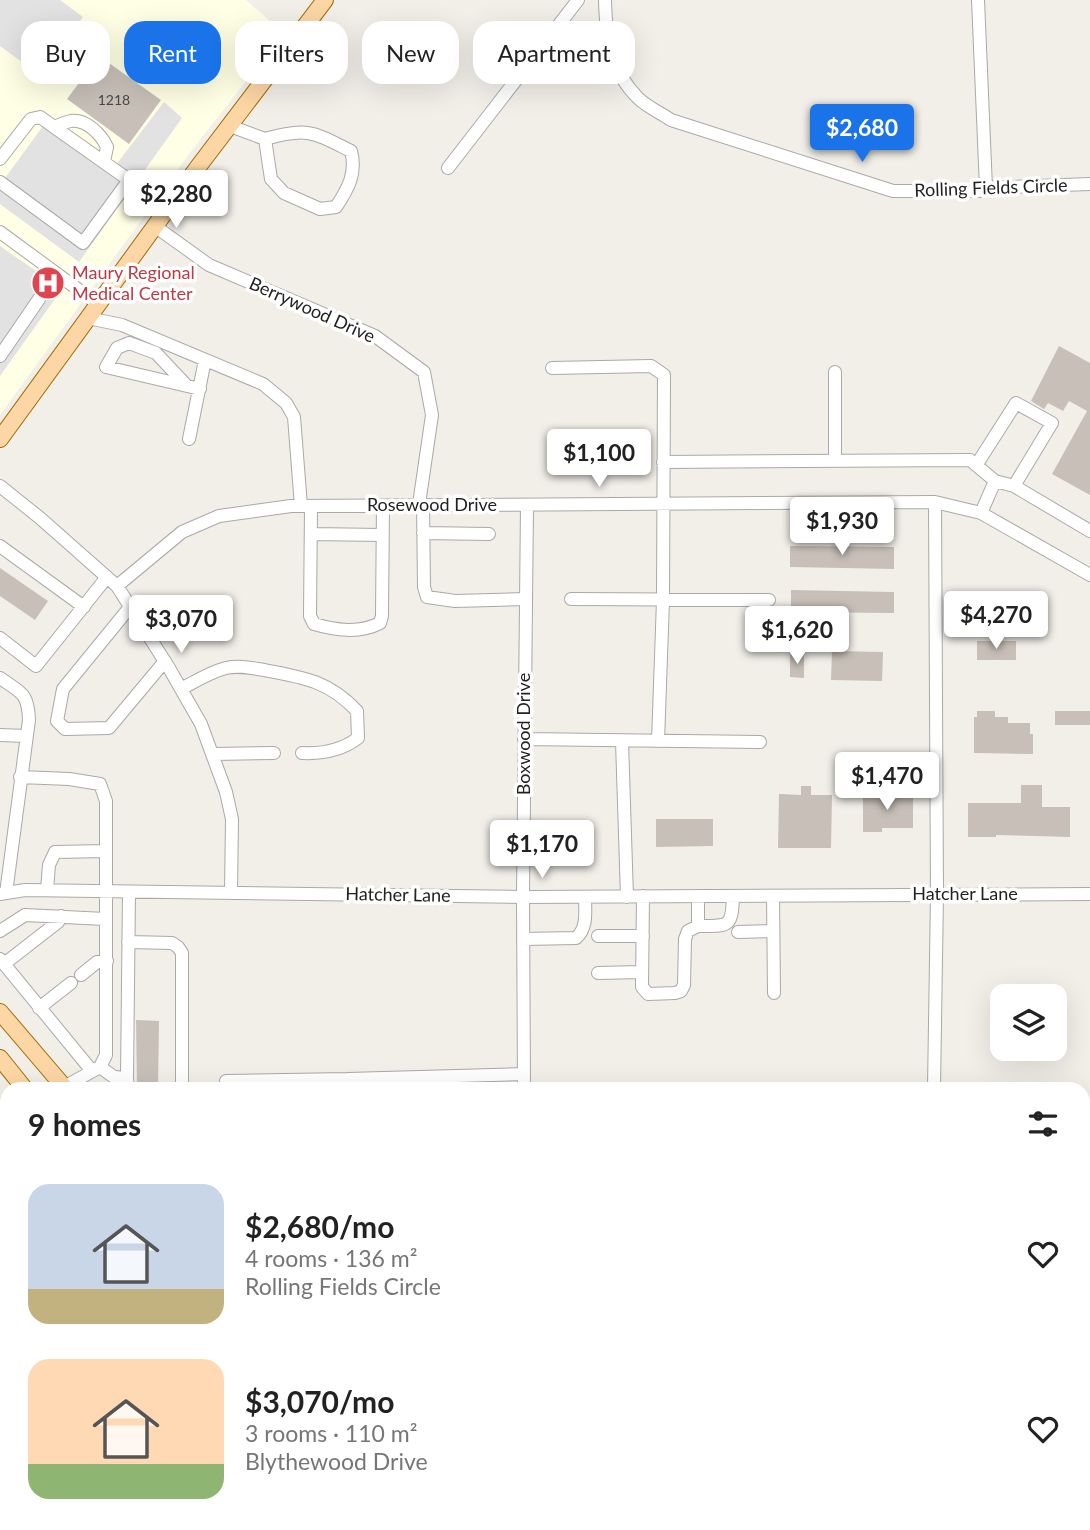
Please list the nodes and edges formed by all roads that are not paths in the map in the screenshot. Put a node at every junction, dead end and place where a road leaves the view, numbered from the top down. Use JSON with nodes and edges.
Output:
{"nodes":[{"id":1,"x":325,"y":0,"type":"edge"},
{"id":2,"x":578,"y":0,"type":"edge"},
{"id":3,"x":605,"y":0,"type":"edge"},
{"id":4,"x":978,"y":0,"type":"edge"},
{"id":5,"x":230,"y":126,"type":"junction"},
{"id":6,"x":54,"y":127,"type":"junction"},
{"id":7,"x":265,"y":139,"type":"junction"},
{"id":8,"x":0,"y":159,"type":"edge"},
{"id":9,"x":104,"y":162,"type":"junction"},
{"id":10,"x":448,"y":168,"type":"dead end"},
{"id":11,"x":0,"y":182,"type":"edge"},
{"id":12,"x":1090,"y":184,"type":"edge"},
{"id":13,"x":986,"y":188,"type":"junction"},
{"id":14,"x":156,"y":228,"type":"junction"},
{"id":15,"x":0,"y":232,"type":"edge"},
{"id":16,"x":39,"y":299,"type":"dead end"},
{"id":17,"x":99,"y":304,"type":"junction"},
{"id":18,"x":88,"y":318,"type":"junction"},
{"id":19,"x":0,"y":356,"type":"edge"},
{"id":20,"x":205,"y":360,"type":"junction"},
{"id":21,"x":552,"y":368,"type":"dead end"},
{"id":22,"x":835,"y":372,"type":"dead end"},
{"id":23,"x":193,"y":388,"type":"junction"},
{"id":24,"x":0,"y":439,"type":"edge"},
{"id":25,"x":190,"y":439,"type":"dead end"},
{"id":26,"x":835,"y":461,"type":"junction"},
{"id":27,"x":663,"y":462,"type":"junction"},
{"id":28,"x":976,"y":464,"type":"junction"},
{"id":29,"x":995,"y":481,"type":"junction"},
{"id":30,"x":0,"y":486,"type":"edge"},
{"id":31,"x":1014,"y":486,"type":"junction"},
{"id":32,"x":934,"y":502,"type":"junction"},
{"id":33,"x":421,"y":504,"type":"junction"},
{"id":34,"x":383,"y":505,"type":"junction"},
{"id":35,"x":663,"y":505,"type":"junction"},
{"id":36,"x":306,"y":506,"type":"junction"},
{"id":37,"x":527,"y":506,"type":"junction"},
{"id":38,"x":981,"y":513,"type":"junction"},
{"id":39,"x":1090,"y":531,"type":"edge"},
{"id":40,"x":423,"y":533,"type":"junction"},
{"id":41,"x":311,"y":534,"type":"junction"},
{"id":42,"x":489,"y":534,"type":"dead end"},
{"id":43,"x":382,"y":535,"type":"junction"},
{"id":44,"x":0,"y":546,"type":"edge"},
{"id":45,"x":1090,"y":575,"type":"edge"},
{"id":46,"x":107,"y":577,"type":"junction"},
{"id":47,"x":117,"y":586,"type":"junction"},
{"id":48,"x":525,"y":599,"type":"junction"},
{"id":49,"x":571,"y":600,"type":"dead end"},
{"id":50,"x":663,"y":600,"type":"junction"},
{"id":51,"x":769,"y":600,"type":"dead end"},
{"id":52,"x":84,"y":607,"type":"junction"},
{"id":53,"x":130,"y":607,"type":"junction"},
{"id":54,"x":0,"y":638,"type":"edge"},
{"id":55,"x":165,"y":661,"type":"junction"},
{"id":56,"x":0,"y":678,"type":"edge"},
{"id":57,"x":181,"y":689,"type":"junction"},
{"id":58,"x":0,"y":735,"type":"edge"},
{"id":59,"x":26,"y":736,"type":"junction"},
{"id":60,"x":524,"y":739,"type":"junction"},
{"id":61,"x":622,"y":741,"type":"junction"},
{"id":62,"x":657,"y":741,"type":"junction"},
{"id":63,"x":760,"y":742,"type":"dead end"},
{"id":64,"x":274,"y":753,"type":"dead end"},
{"id":65,"x":302,"y":753,"type":"dead end"},
{"id":66,"x":214,"y":754,"type":"junction"},
{"id":67,"x":20,"y":777,"type":"junction"},
{"id":68,"x":6,"y":842,"type":"edge"},
{"id":69,"x":106,"y":851,"type":"junction"},
{"id":70,"x":47,"y":890,"type":"junction"},
{"id":71,"x":105,"y":891,"type":"junction"},
{"id":72,"x":129,"y":892,"type":"junction"},
{"id":73,"x":232,"y":892,"type":"junction"},
{"id":74,"x":3,"y":894,"type":"edge"},
{"id":75,"x":1090,"y":894,"type":"edge"},
{"id":76,"x":937,"y":895,"type":"junction"},
{"id":77,"x":643,"y":896,"type":"junction"},
{"id":78,"x":698,"y":896,"type":"junction"},
{"id":79,"x":733,"y":896,"type":"junction"},
{"id":80,"x":773,"y":896,"type":"junction"},
{"id":81,"x":523,"y":897,"type":"junction"},
{"id":82,"x":585,"y":897,"type":"junction"},
{"id":83,"x":627,"y":897,"type":"junction"},
{"id":84,"x":61,"y":916,"type":"junction"},
{"id":85,"x":106,"y":919,"type":"junction"},
{"id":86,"x":698,"y":926,"type":"junction"},
{"id":87,"x":0,"y":931,"type":"edge"},
{"id":88,"x":773,"y":931,"type":"junction"},
{"id":89,"x":738,"y":932,"type":"dead end"},
{"id":90,"x":597,"y":936,"type":"dead end"},
{"id":91,"x":643,"y":936,"type":"junction"},
{"id":92,"x":523,"y":939,"type":"junction"},
{"id":93,"x":128,"y":942,"type":"junction"},
{"id":94,"x":2,"y":961,"type":"edge"},
{"id":95,"x":107,"y":961,"type":"junction"},
{"id":96,"x":642,"y":972,"type":"junction"},
{"id":97,"x":598,"y":973,"type":"dead end"},
{"id":98,"x":774,"y":993,"type":"dead end"},
{"id":99,"x":40,"y":1008,"type":"junction"},
{"id":100,"x":0,"y":1012,"type":"edge"},
{"id":101,"x":0,"y":1058,"type":"edge"},
{"id":102,"x":96,"y":1069,"type":"junction"},
{"id":103,"x":524,"y":1074,"type":"junction"},
{"id":104,"x":19,"y":1082,"type":"edge"},
{"id":105,"x":60,"y":1082,"type":"edge"},
{"id":106,"x":75,"y":1082,"type":"edge"},
{"id":107,"x":126,"y":1082,"type":"edge"},
{"id":108,"x":128,"y":1082,"type":"edge"},
{"id":109,"x":182,"y":1082,"type":"edge"},
{"id":110,"x":226,"y":1082,"type":"edge"},
{"id":111,"x":286,"y":1082,"type":"edge"},
{"id":112,"x":382,"y":1082,"type":"edge"},
{"id":113,"x":524,"y":1082,"type":"edge"},
{"id":114,"x":934,"y":1082,"type":"edge"}],
"edges":[{"from":1,"to":5,"type":"main road"},
{"from":2,"to":10,"type":"street"},
{"from":3,"to":13,"type":"street","name":"Rolling Fields Circle"},
{"from":4,"to":13,"type":"street"},
{"from":5,"to":7,"type":"street"},
{"from":5,"to":14,"type":"main road"},
{"from":6,"to":8,"type":"street"},
{"from":6,"to":9,"type":"street"},
{"from":6,"to":9,"type":"street"},
{"from":7,"to":7,"type":"street"},
{"from":9,"to":11,"type":"street"},
{"from":12,"to":13,"type":"street","name":"Rolling Fields Circle"},
{"from":14,"to":17,"type":"main road"},
{"from":14,"to":33,"type":"street","name":"Berrywood Drive"},
{"from":15,"to":17,"type":"street"},
{"from":16,"to":19,"type":"street"},
{"from":17,"to":18,"type":"main road"},
{"from":18,"to":20,"type":"street"},
{"from":18,"to":24,"type":"main road"},
{"from":20,"to":23,"type":"street"},
{"from":20,"to":36,"type":"street"},
{"from":21,"to":27,"type":"street"},
{"from":22,"to":26,"type":"street"},
{"from":23,"to":23,"type":"street"},
{"from":23,"to":25,"type":"street"},
{"from":26,"to":27,"type":"street"},
{"from":26,"to":28,"type":"street"},
{"from":27,"to":35,"type":"street"},
{"from":28,"to":29,"type":"street"},
{"from":28,"to":31,"type":"street"},
{"from":29,"to":31,"type":"street"},
{"from":29,"to":38,"type":"street"},
{"from":30,"to":46,"type":"street"},
{"from":31,"to":39,"type":"street"},
{"from":32,"to":35,"type":"street","name":"Rosewood Drive"},
{"from":32,"to":38,"type":"street","name":"Rosewood Drive"},
{"from":32,"to":76,"type":"street"},
{"from":33,"to":34,"type":"street","name":"Rosewood Drive"},
{"from":33,"to":37,"type":"street","name":"Rosewood Drive"},
{"from":33,"to":40,"type":"street","name":"Berrywood Drive"},
{"from":34,"to":36,"type":"street","name":"Rosewood Drive"},
{"from":34,"to":43,"type":"street"},
{"from":35,"to":37,"type":"street","name":"Rosewood Drive"},
{"from":35,"to":50,"type":"street"},
{"from":36,"to":41,"type":"street"},
{"from":36,"to":47,"type":"street","name":"Rosewood Drive"},
{"from":37,"to":48,"type":"street","name":"Boxwood Drive"},
{"from":38,"to":45,"type":"street","name":"Rosewood Drive"},
{"from":40,"to":42,"type":"street"},
{"from":40,"to":48,"type":"street","name":"Berrywood Drive"},
{"from":41,"to":43,"type":"street"},
{"from":41,"to":43,"type":"street"},
{"from":44,"to":52,"type":"street"},
{"from":46,"to":47,"type":"street"},
{"from":46,"to":52,"type":"street"},
{"from":47,"to":53,"type":"street"},
{"from":48,"to":60,"type":"street","name":"Boxwood Drive"},
{"from":49,"to":50,"type":"street"},
{"from":50,"to":51,"type":"street"},
{"from":50,"to":62,"type":"street"},
{"from":52,"to":54,"type":"street"},
{"from":53,"to":55,"type":"street"},
{"from":53,"to":55,"type":"street"},
{"from":55,"to":57,"type":"street"},
{"from":56,"to":59,"type":"street"},
{"from":57,"to":65,"type":"street"},
{"from":57,"to":66,"type":"street"},
{"from":58,"to":59,"type":"street"},
{"from":59,"to":67,"type":"street"},
{"from":60,"to":61,"type":"street"},
{"from":60,"to":81,"type":"street","name":"Boxwood Drive"},
{"from":61,"to":62,"type":"street"},
{"from":61,"to":83,"type":"street"},
{"from":62,"to":63,"type":"street"},
{"from":64,"to":66,"type":"street"},
{"from":66,"to":73,"type":"street"},
{"from":67,"to":68,"type":"street"},
{"from":67,"to":69,"type":"street"},
{"from":68,"to":74,"type":"street"},
{"from":69,"to":70,"type":"street"},
{"from":69,"to":71,"type":"street"},
{"from":70,"to":71,"type":"street","name":"Hatcher Lane"},
{"from":70,"to":74,"type":"street","name":"Hatcher Lane"},
{"from":71,"to":72,"type":"street","name":"Hatcher Lane"},
{"from":71,"to":85,"type":"street"},
{"from":72,"to":73,"type":"street","name":"Hatcher Lane"},
{"from":72,"to":93,"type":"street"},
{"from":73,"to":81,"type":"street","name":"Hatcher Lane"},
{"from":75,"to":76,"type":"street","name":"Hatcher Lane"},
{"from":76,"to":80,"type":"street","name":"Hatcher Lane"},
{"from":76,"to":114,"type":"street"},
{"from":77,"to":78,"type":"street","name":"Hatcher Lane"},
{"from":77,"to":83,"type":"street","name":"Hatcher Lane"},
{"from":77,"to":91,"type":"street"},
{"from":78,"to":79,"type":"street","name":"Hatcher Lane"},
{"from":78,"to":86,"type":"street"},
{"from":79,"to":80,"type":"street","name":"Hatcher Lane"},
{"from":79,"to":86,"type":"street"},
{"from":80,"to":88,"type":"street"},
{"from":81,"to":82,"type":"street","name":"Hatcher Lane"},
{"from":81,"to":92,"type":"street","name":"Boxwood Drive"},
{"from":82,"to":83,"type":"street","name":"Hatcher Lane"},
{"from":82,"to":92,"type":"street"},
{"from":84,"to":85,"type":"street"},
{"from":84,"to":87,"type":"street"},
{"from":84,"to":94,"type":"street"},
{"from":85,"to":95,"type":"street"},
{"from":86,"to":96,"type":"street"},
{"from":88,"to":89,"type":"street"},
{"from":88,"to":98,"type":"street"},
{"from":90,"to":91,"type":"street"},
{"from":91,"to":96,"type":"street"},
{"from":92,"to":103,"type":"street","name":"Boxwood Drive"},
{"from":93,"to":108,"type":"street"},
{"from":93,"to":109,"type":"street"},
{"from":94,"to":99,"type":"street"},
{"from":95,"to":99,"type":"street"},
{"from":95,"to":102,"type":"street"},
{"from":96,"to":97,"type":"street"},
{"from":99,"to":102,"type":"street"},
{"from":100,"to":105,"type":"main road"},
{"from":101,"to":104,"type":"main road"},
{"from":102,"to":106,"type":"street"},
{"from":102,"to":107,"type":"street"},
{"from":103,"to":112,"type":"street"},
{"from":103,"to":113,"type":"street","name":"Boxwood Drive"},
{"from":110,"to":111,"type":"street"}]}
